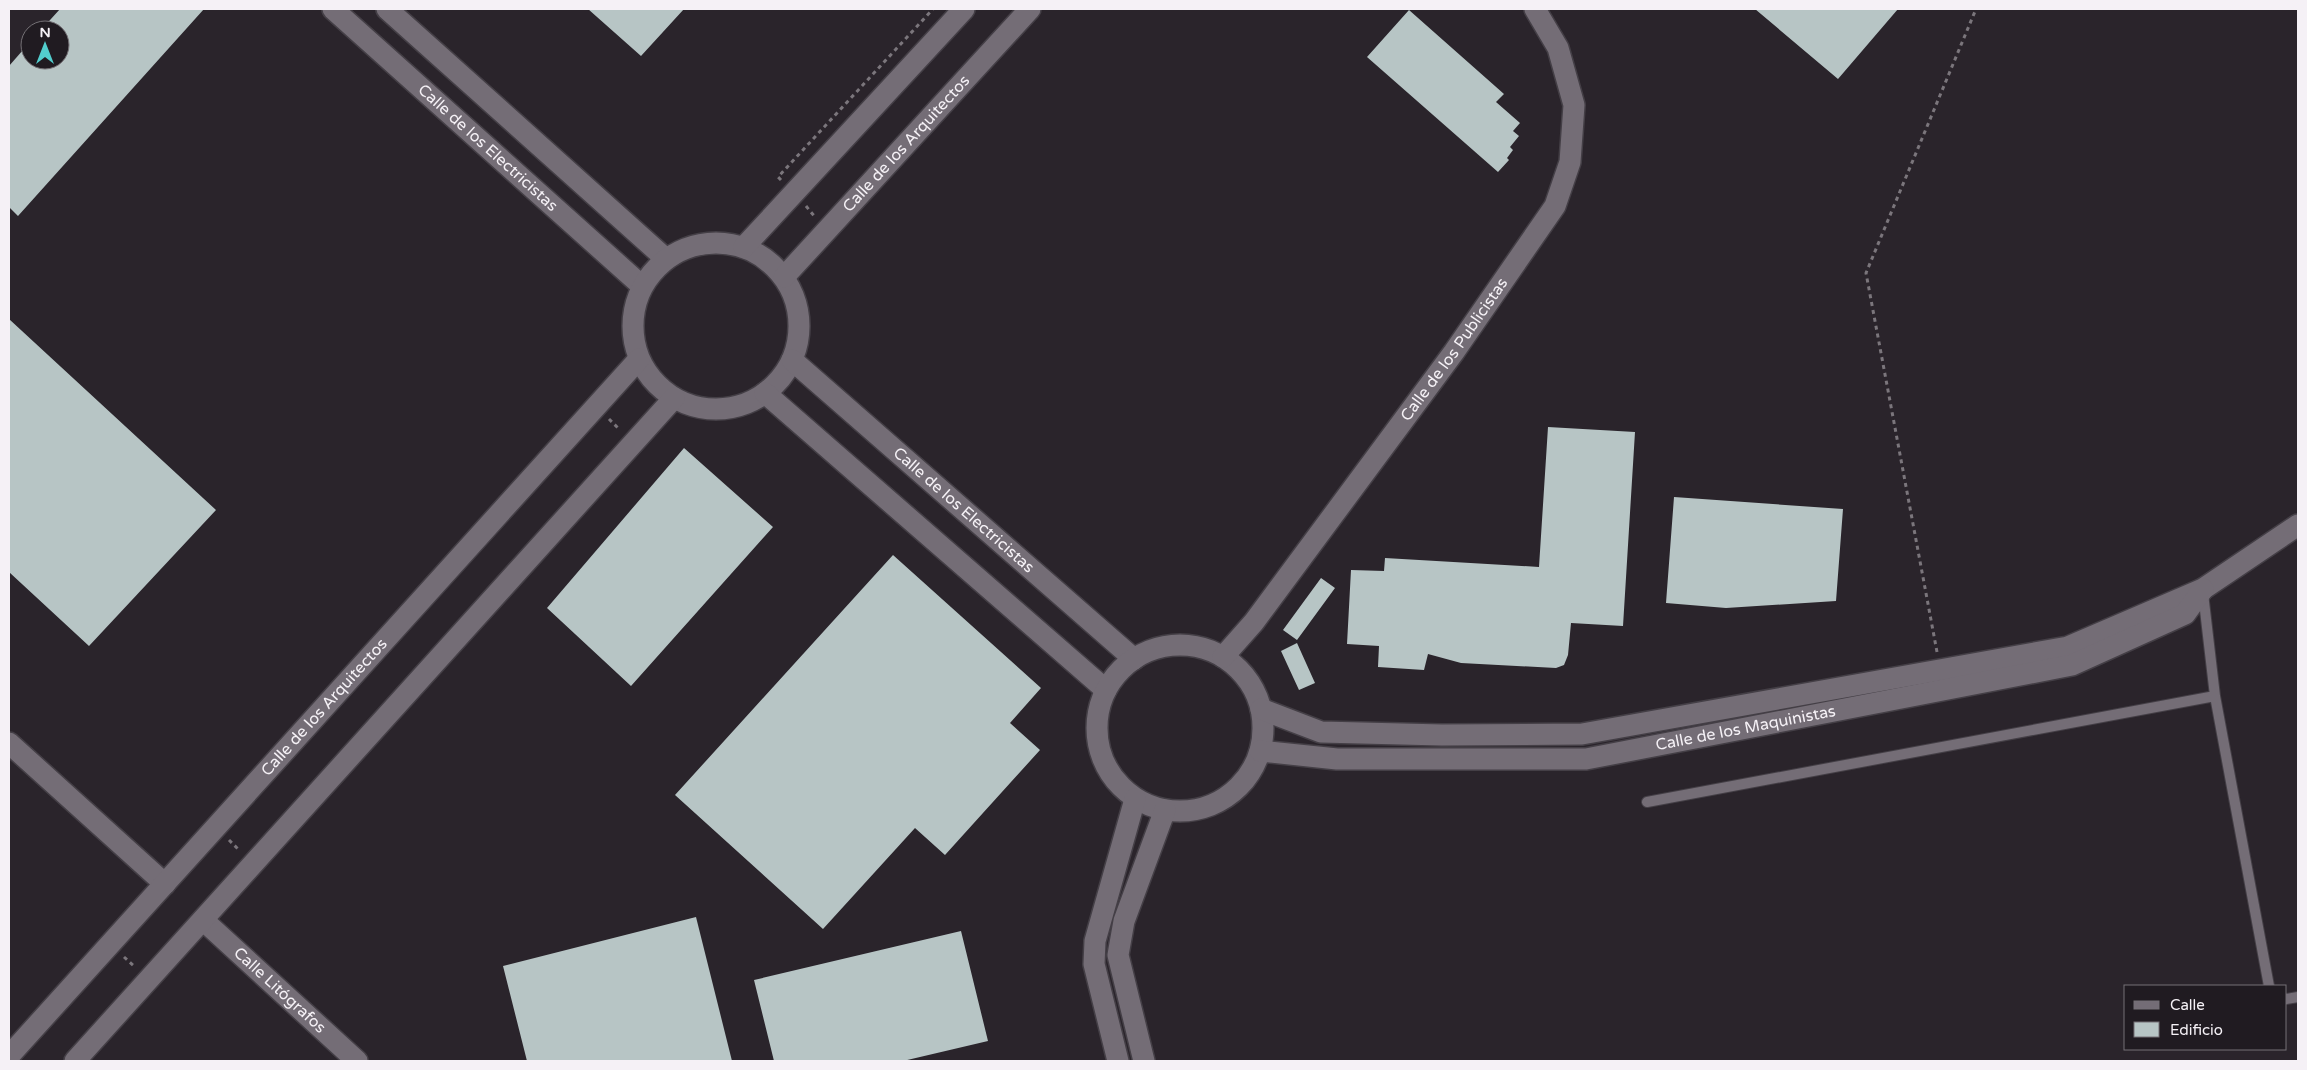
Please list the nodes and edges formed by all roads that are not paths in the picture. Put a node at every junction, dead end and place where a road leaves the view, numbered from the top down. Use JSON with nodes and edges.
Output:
{"nodes":[{"id":1,"x":333,"y":9,"type":"edge"},
{"id":2,"x":387,"y":9,"type":"edge"},
{"id":3,"x":964,"y":9,"type":"edge"},
{"id":4,"x":1030,"y":9,"type":"edge"},
{"id":5,"x":1535,"y":9,"type":"edge"},
{"id":6,"x":744,"y":247,"type":"junction"},
{"id":7,"x":666,"y":259,"type":"junction"},
{"id":8,"x":784,"y":277,"type":"junction"},
{"id":9,"x":642,"y":286,"type":"junction"},
{"id":10,"x":639,"y":359,"type":"junction"},
{"id":11,"x":792,"y":360,"type":"junction"},
{"id":12,"x":765,"y":393,"type":"junction"},
{"id":13,"x":674,"y":398,"type":"junction"},
{"id":14,"x":2298,"y":525,"type":"edge"},
{"id":15,"x":2203,"y":589,"type":"junction"},
{"id":16,"x":1223,"y":657,"type":"junction"},
{"id":17,"x":1134,"y":659,"type":"junction"},
{"id":18,"x":1106,"y":690,"type":"junction"},
{"id":19,"x":2215,"y":696,"type":"junction"},
{"id":20,"x":1261,"y":709,"type":"junction"},
{"id":21,"x":9,"y":743,"type":"edge"},
{"id":22,"x":1260,"y":751,"type":"junction"},
{"id":23,"x":1135,"y":799,"type":"junction"},
{"id":24,"x":1647,"y":802,"type":"dead end"},
{"id":25,"x":1165,"y":810,"type":"junction"},
{"id":26,"x":165,"y":884,"type":"junction"},
{"id":27,"x":203,"y":920,"type":"junction"},
{"id":28,"x":2269,"y":985,"type":"edge"},
{"id":29,"x":9,"y":1056,"type":"edge"},
{"id":30,"x":75,"y":1061,"type":"edge"},
{"id":31,"x":357,"y":1061,"type":"edge"},
{"id":32,"x":1118,"y":1061,"type":"edge"},
{"id":33,"x":1144,"y":1061,"type":"edge"}],
"edges":[{"from":1,"to":9,"type":"street","name":"Calle de los Electricistas"},
{"from":2,"to":7,"type":"street"},
{"from":3,"to":6,"type":"street"},
{"from":4,"to":8,"type":"street","name":"Calle de los Arquitectos"},
{"from":5,"to":16,"type":"street","name":"Calle de los Publicistas"},
{"from":6,"to":7,"type":"street"},
{"from":6,"to":8,"type":"street"},
{"from":7,"to":9,"type":"street"},
{"from":8,"to":11,"type":"street"},
{"from":9,"to":10,"type":"street"},
{"from":10,"to":13,"type":"street"},
{"from":10,"to":26,"type":"street","name":"Calle de los Arquitectos"},
{"from":11,"to":12,"type":"street"},
{"from":11,"to":17,"type":"street","name":"Calle de los Electricistas"},
{"from":12,"to":13,"type":"street"},
{"from":12,"to":18,"type":"street"},
{"from":13,"to":27,"type":"street"},
{"from":14,"to":15,"type":"street","name":"Calle de los Maquinistas"},
{"from":15,"to":19,"type":"lane"},
{"from":15,"to":20,"type":"street","name":"Calle de los Maquinistas"},
{"from":15,"to":22,"type":"street","name":"Calle de los Maquinistas"},
{"from":16,"to":17,"type":"street"},
{"from":16,"to":20,"type":"street"},
{"from":17,"to":18,"type":"street"},
{"from":18,"to":23,"type":"street"},
{"from":19,"to":24,"type":"lane"},
{"from":19,"to":28,"type":"lane"},
{"from":20,"to":22,"type":"street"},
{"from":21,"to":26,"type":"street"},
{"from":22,"to":25,"type":"street"},
{"from":23,"to":25,"type":"street"},
{"from":23,"to":32,"type":"street"},
{"from":25,"to":33,"type":"street"},
{"from":26,"to":29,"type":"street","name":"Calle de los Arquitectos"},
{"from":27,"to":30,"type":"street"},
{"from":27,"to":31,"type":"street","name":"Calle Litógrafos"}]}
